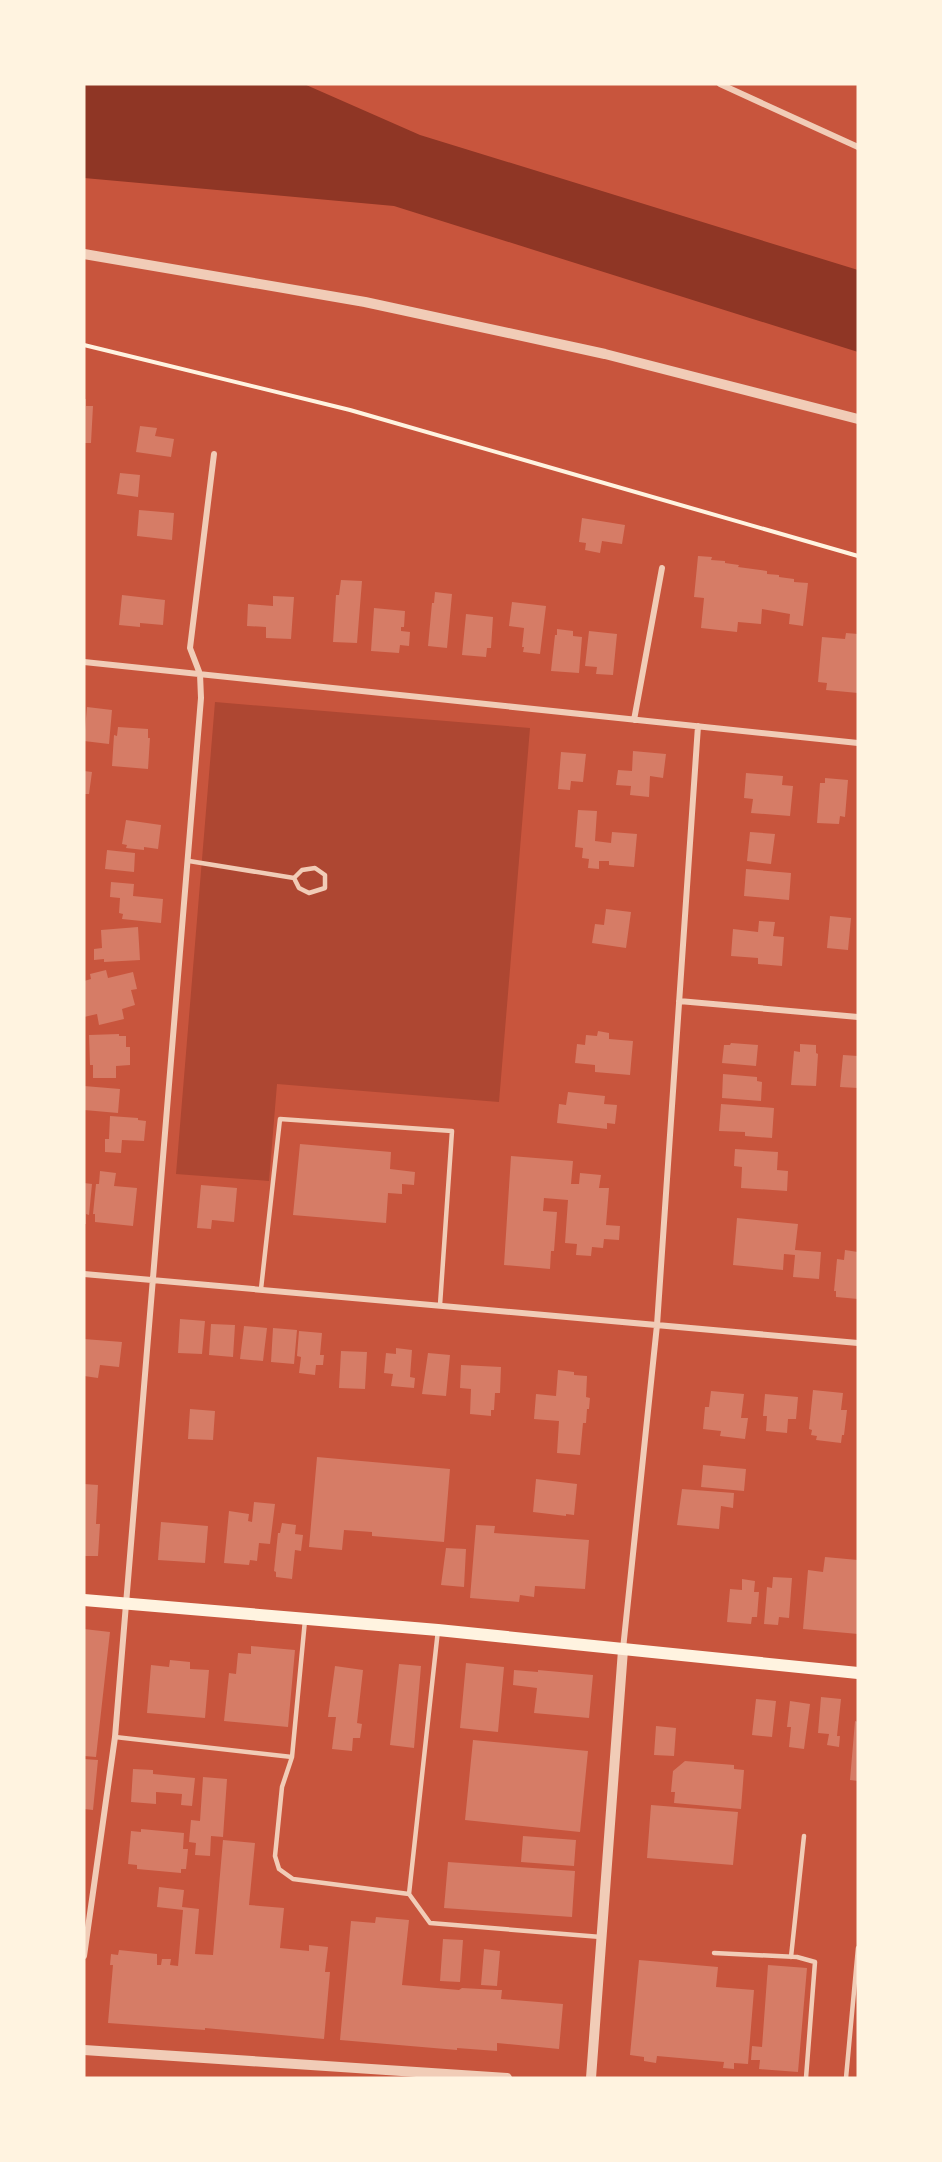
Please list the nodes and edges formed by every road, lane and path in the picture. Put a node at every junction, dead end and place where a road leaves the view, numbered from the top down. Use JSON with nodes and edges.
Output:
{"nodes":[{"id":1,"x":720,"y":84,"type":"edge"},
{"id":2,"x":858,"y":147,"type":"edge"},
{"id":3,"x":84,"y":254,"type":"edge"},
{"id":4,"x":84,"y":345,"type":"edge"},
{"id":5,"x":858,"y":419,"type":"edge"},
{"id":6,"x":214,"y":454,"type":"dead end"},
{"id":7,"x":858,"y":556,"type":"edge"},
{"id":8,"x":662,"y":568,"type":"dead end"},
{"id":9,"x":84,"y":662,"type":"edge"},
{"id":10,"x":200,"y":674,"type":"junction"},
{"id":11,"x":634,"y":720,"type":"junction"},
{"id":12,"x":698,"y":726,"type":"junction"},
{"id":13,"x":858,"y":743,"type":"edge"},
{"id":14,"x":189,"y":861,"type":"junction"},
{"id":15,"x":294,"y":878,"type":"junction"},
{"id":16,"x":679,"y":1001,"type":"junction"},
{"id":17,"x":858,"y":1017,"type":"edge"},
{"id":18,"x":84,"y":1274,"type":"edge"},
{"id":19,"x":153,"y":1280,"type":"junction"},
{"id":20,"x":261,"y":1288,"type":"junction"},
{"id":21,"x":440,"y":1305,"type":"junction"},
{"id":22,"x":657,"y":1325,"type":"junction"},
{"id":23,"x":858,"y":1343,"type":"edge"},
{"id":24,"x":84,"y":1600,"type":"edge"},
{"id":25,"x":126,"y":1603,"type":"junction"},
{"id":26,"x":305,"y":1620,"type":"junction"},
{"id":27,"x":438,"y":1630,"type":"junction"},
{"id":28,"x":623,"y":1650,"type":"junction"},
{"id":29,"x":858,"y":1673,"type":"edge"},
{"id":30,"x":115,"y":1737,"type":"junction"},
{"id":31,"x":292,"y":1757,"type":"junction"},
{"id":32,"x":804,"y":1836,"type":"dead end"},
{"id":33,"x":409,"y":1894,"type":"junction"},
{"id":34,"x":601,"y":1937,"type":"junction"},
{"id":35,"x":858,"y":1948,"type":"edge"},
{"id":36,"x":714,"y":1953,"type":"dead end"},
{"id":37,"x":84,"y":1956,"type":"edge"},
{"id":38,"x":791,"y":1957,"type":"junction"},
{"id":39,"x":84,"y":2050,"type":"edge"},
{"id":40,"x":507,"y":2078,"type":"edge"},
{"id":41,"x":591,"y":2078,"type":"edge"},
{"id":42,"x":806,"y":2078,"type":"edge"},
{"id":43,"x":846,"y":2078,"type":"edge"}],
"edges":[{"from":1,"to":2,"type":"street"},
{"from":3,"to":5,"type":"street"},
{"from":4,"to":7,"type":"path"},
{"from":6,"to":10,"type":"street"},
{"from":8,"to":11,"type":"street"},
{"from":9,"to":10,"type":"street"},
{"from":10,"to":11,"type":"street"},
{"from":10,"to":14,"type":"street"},
{"from":11,"to":12,"type":"street"},
{"from":12,"to":13,"type":"street"},
{"from":12,"to":16,"type":"street"},
{"from":14,"to":15,"type":"lane"},
{"from":14,"to":19,"type":"street"},
{"from":15,"to":15,"type":"lane"},
{"from":16,"to":17,"type":"street"},
{"from":16,"to":22,"type":"street"},
{"from":18,"to":19,"type":"street"},
{"from":19,"to":20,"type":"street"},
{"from":19,"to":25,"type":"street"},
{"from":20,"to":21,"type":"street"},
{"from":20,"to":21,"type":"lane"},
{"from":21,"to":22,"type":"street"},
{"from":22,"to":23,"type":"street"},
{"from":22,"to":28,"type":"street"},
{"from":24,"to":25,"type":"main road"},
{"from":25,"to":26,"type":"main road"},
{"from":25,"to":30,"type":"street"},
{"from":26,"to":27,"type":"main road"},
{"from":26,"to":31,"type":"lane"},
{"from":27,"to":28,"type":"main road"},
{"from":27,"to":33,"type":"lane"},
{"from":28,"to":29,"type":"main road"},
{"from":28,"to":34,"type":"street"},
{"from":30,"to":31,"type":"lane"},
{"from":30,"to":37,"type":"street"},
{"from":31,"to":33,"type":"lane"},
{"from":32,"to":38,"type":"lane"},
{"from":33,"to":34,"type":"lane"},
{"from":34,"to":41,"type":"street"},
{"from":35,"to":43,"type":"lane"},
{"from":36,"to":38,"type":"lane"},
{"from":38,"to":42,"type":"lane"},
{"from":39,"to":40,"type":"street"}]}
